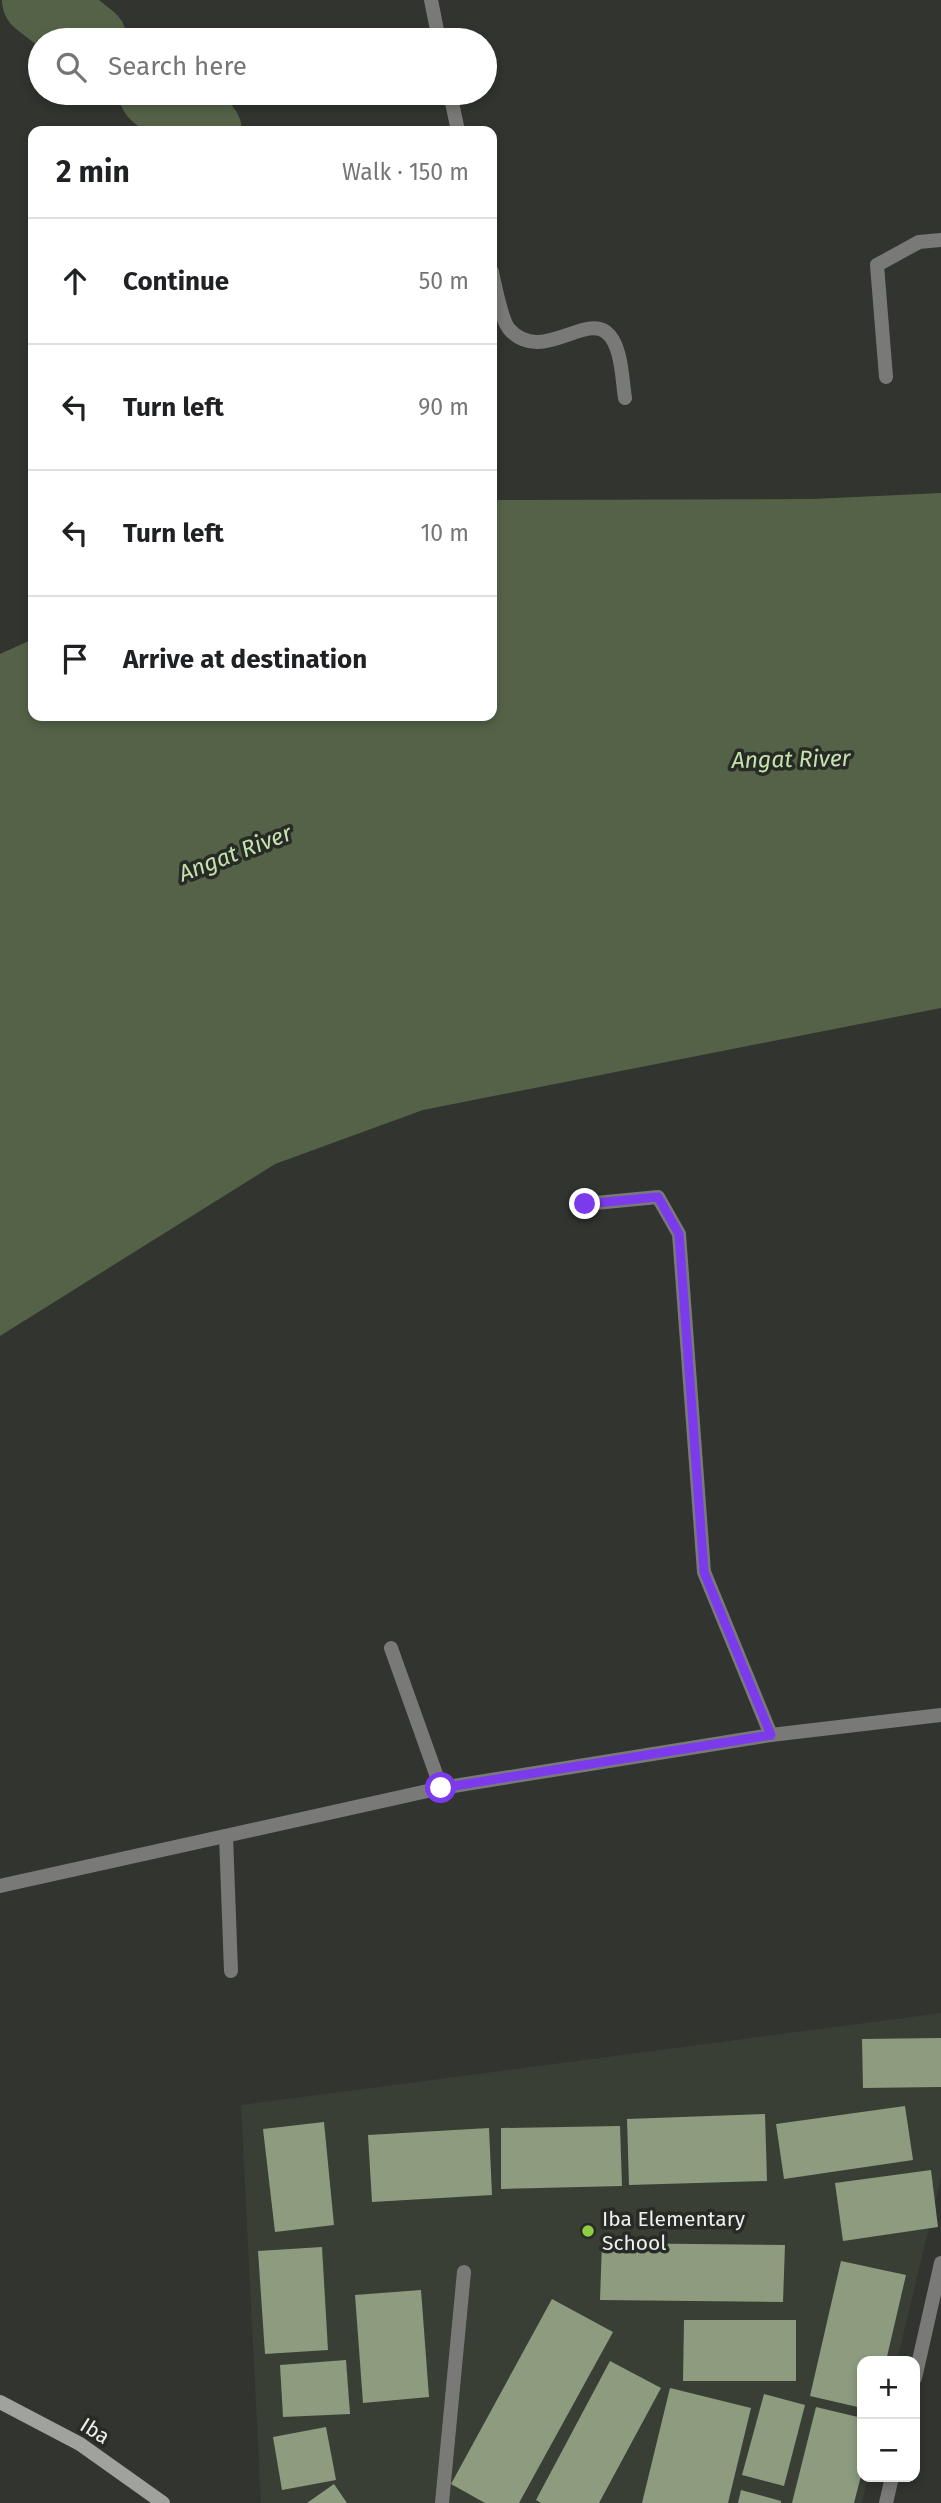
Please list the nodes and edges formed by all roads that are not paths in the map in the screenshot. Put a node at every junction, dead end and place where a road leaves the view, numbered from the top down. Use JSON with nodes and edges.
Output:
{"nodes":[{"id":1,"x":430,"y":0,"type":"edge"},
{"id":2,"x":436,"y":28,"type":"edge"},
{"id":3,"x":453,"y":105,"type":"edge"},
{"id":4,"x":457,"y":126,"type":"edge"},
{"id":5,"x":941,"y":240,"type":"edge"},
{"id":6,"x":497,"y":290,"type":"edge"},
{"id":7,"x":886,"y":377,"type":"dead end"},
{"id":8,"x":625,"y":398,"type":"dead end"},
{"id":9,"x":585,"y":1204,"type":"dead end"},
{"id":10,"x":391,"y":1648,"type":"dead end"},
{"id":11,"x":941,"y":1715,"type":"edge"},
{"id":12,"x":771,"y":1735,"type":"junction"},
{"id":13,"x":441,"y":1788,"type":"junction"},
{"id":14,"x":226,"y":1836,"type":"junction"},
{"id":15,"x":0,"y":1886,"type":"edge"},
{"id":16,"x":231,"y":1971,"type":"dead end"},
{"id":17,"x":941,"y":2263,"type":"edge"},
{"id":18,"x":464,"y":2273,"type":"dead end"},
{"id":19,"x":920,"y":2356,"type":"edge"},
{"id":20,"x":0,"y":2402,"type":"edge"},
{"id":21,"x":891,"y":2482,"type":"edge"},
{"id":22,"x":163,"y":2503,"type":"edge"},
{"id":23,"x":442,"y":2503,"type":"edge"},
{"id":24,"x":886,"y":2503,"type":"edge"}],
"edges":[{"from":1,"to":2,"type":"street"},
{"from":3,"to":4,"type":"street"},
{"from":5,"to":7,"type":"street"},
{"from":6,"to":8,"type":"street"},
{"from":9,"to":12,"type":"street"},
{"from":10,"to":13,"type":"street"},
{"from":11,"to":12,"type":"street"},
{"from":12,"to":13,"type":"street"},
{"from":13,"to":14,"type":"street"},
{"from":14,"to":15,"type":"street"},
{"from":14,"to":16,"type":"street"},
{"from":17,"to":19,"type":"street"},
{"from":18,"to":23,"type":"street"},
{"from":20,"to":22,"type":"main road","name":"Iba"},
{"from":21,"to":24,"type":"street"}]}
